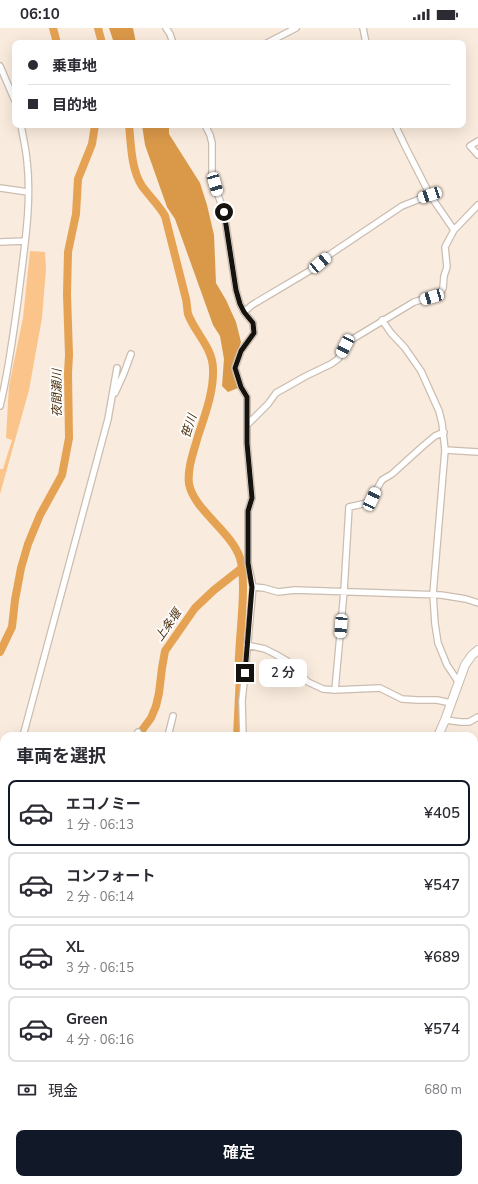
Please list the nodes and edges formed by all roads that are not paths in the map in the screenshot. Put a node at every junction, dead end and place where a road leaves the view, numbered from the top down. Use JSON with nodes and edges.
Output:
{"nodes":[{"id":1,"x":166,"y":28,"type":"edge"},
{"id":2,"x":296,"y":28,"type":"edge"},
{"id":3,"x":363,"y":28,"type":"edge"},
{"id":4,"x":172,"y":40,"type":"edge"},
{"id":5,"x":273,"y":40,"type":"edge"},
{"id":6,"x":365,"y":40,"type":"edge"},
{"id":7,"x":0,"y":66,"type":"edge"},
{"id":8,"x":12,"y":94,"type":"edge"},
{"id":9,"x":21,"y":128,"type":"edge"},
{"id":10,"x":206,"y":128,"type":"edge"},
{"id":11,"x":397,"y":128,"type":"edge"},
{"id":12,"x":478,"y":141,"type":"edge"},
{"id":13,"x":478,"y":155,"type":"edge"},
{"id":14,"x":0,"y":188,"type":"edge"},
{"id":15,"x":28,"y":192,"type":"junction"},
{"id":16,"x":430,"y":195,"type":"junction"},
{"id":17,"x":478,"y":205,"type":"edge"},
{"id":18,"x":454,"y":230,"type":"junction"},
{"id":19,"x":25,"y":241,"type":"junction"},
{"id":20,"x":0,"y":242,"type":"edge"},
{"id":21,"x":244,"y":312,"type":"junction"},
{"id":22,"x":382,"y":320,"type":"junction"},
{"id":23,"x":131,"y":354,"type":"dead end"},
{"id":24,"x":117,"y":368,"type":"dead end"},
{"id":25,"x":112,"y":399,"type":"junction"},
{"id":26,"x":0,"y":406,"type":"edge"},
{"id":27,"x":247,"y":425,"type":"junction"},
{"id":28,"x":444,"y":432,"type":"junction"},
{"id":29,"x":445,"y":450,"type":"junction"},
{"id":30,"x":478,"y":452,"type":"edge"},
{"id":31,"x":252,"y":587,"type":"junction"},
{"id":32,"x":344,"y":591,"type":"junction"},
{"id":33,"x":433,"y":594,"type":"junction"},
{"id":34,"x":478,"y":603,"type":"edge"},
{"id":35,"x":247,"y":645,"type":"junction"},
{"id":36,"x":478,"y":650,"type":"edge"},
{"id":37,"x":459,"y":683,"type":"junction"},
{"id":38,"x":334,"y":690,"type":"junction"},
{"id":39,"x":451,"y":704,"type":"junction"},
{"id":40,"x":174,"y":716,"type":"dead end"},
{"id":41,"x":478,"y":717,"type":"edge"},
{"id":42,"x":445,"y":720,"type":"junction"},
{"id":43,"x":24,"y":732,"type":"edge"},
{"id":44,"x":169,"y":732,"type":"edge"},
{"id":45,"x":243,"y":732,"type":"edge"},
{"id":46,"x":440,"y":732,"type":"edge"}],
"edges":[{"from":1,"to":4,"type":"street"},
{"from":2,"to":5,"type":"street"},
{"from":3,"to":6,"type":"street"},
{"from":7,"to":8,"type":"street"},
{"from":9,"to":15,"type":"street"},
{"from":10,"to":21,"type":"street"},
{"from":11,"to":16,"type":"street"},
{"from":12,"to":13,"type":"street"},
{"from":14,"to":15,"type":"street"},
{"from":15,"to":19,"type":"street"},
{"from":16,"to":18,"type":"street"},
{"from":16,"to":21,"type":"street"},
{"from":17,"to":18,"type":"street"},
{"from":18,"to":22,"type":"street"},
{"from":19,"to":20,"type":"street"},
{"from":19,"to":26,"type":"street"},
{"from":21,"to":27,"type":"street"},
{"from":22,"to":27,"type":"street"},
{"from":22,"to":28,"type":"street"},
{"from":23,"to":25,"type":"street"},
{"from":24,"to":25,"type":"street"},
{"from":25,"to":43,"type":"street"},
{"from":27,"to":31,"type":"street"},
{"from":28,"to":29,"type":"street"},
{"from":28,"to":32,"type":"street"},
{"from":29,"to":30,"type":"street"},
{"from":29,"to":33,"type":"street"},
{"from":31,"to":32,"type":"street"},
{"from":31,"to":35,"type":"street"},
{"from":32,"to":33,"type":"street"},
{"from":32,"to":38,"type":"street"},
{"from":33,"to":34,"type":"street"},
{"from":33,"to":37,"type":"street"},
{"from":35,"to":38,"type":"street"},
{"from":35,"to":45,"type":"street"},
{"from":36,"to":37,"type":"main road"},
{"from":37,"to":39,"type":"main road"},
{"from":38,"to":39,"type":"street"},
{"from":39,"to":42,"type":"main road"},
{"from":40,"to":44,"type":"street"},
{"from":41,"to":42,"type":"street"},
{"from":42,"to":46,"type":"main road"}]}
